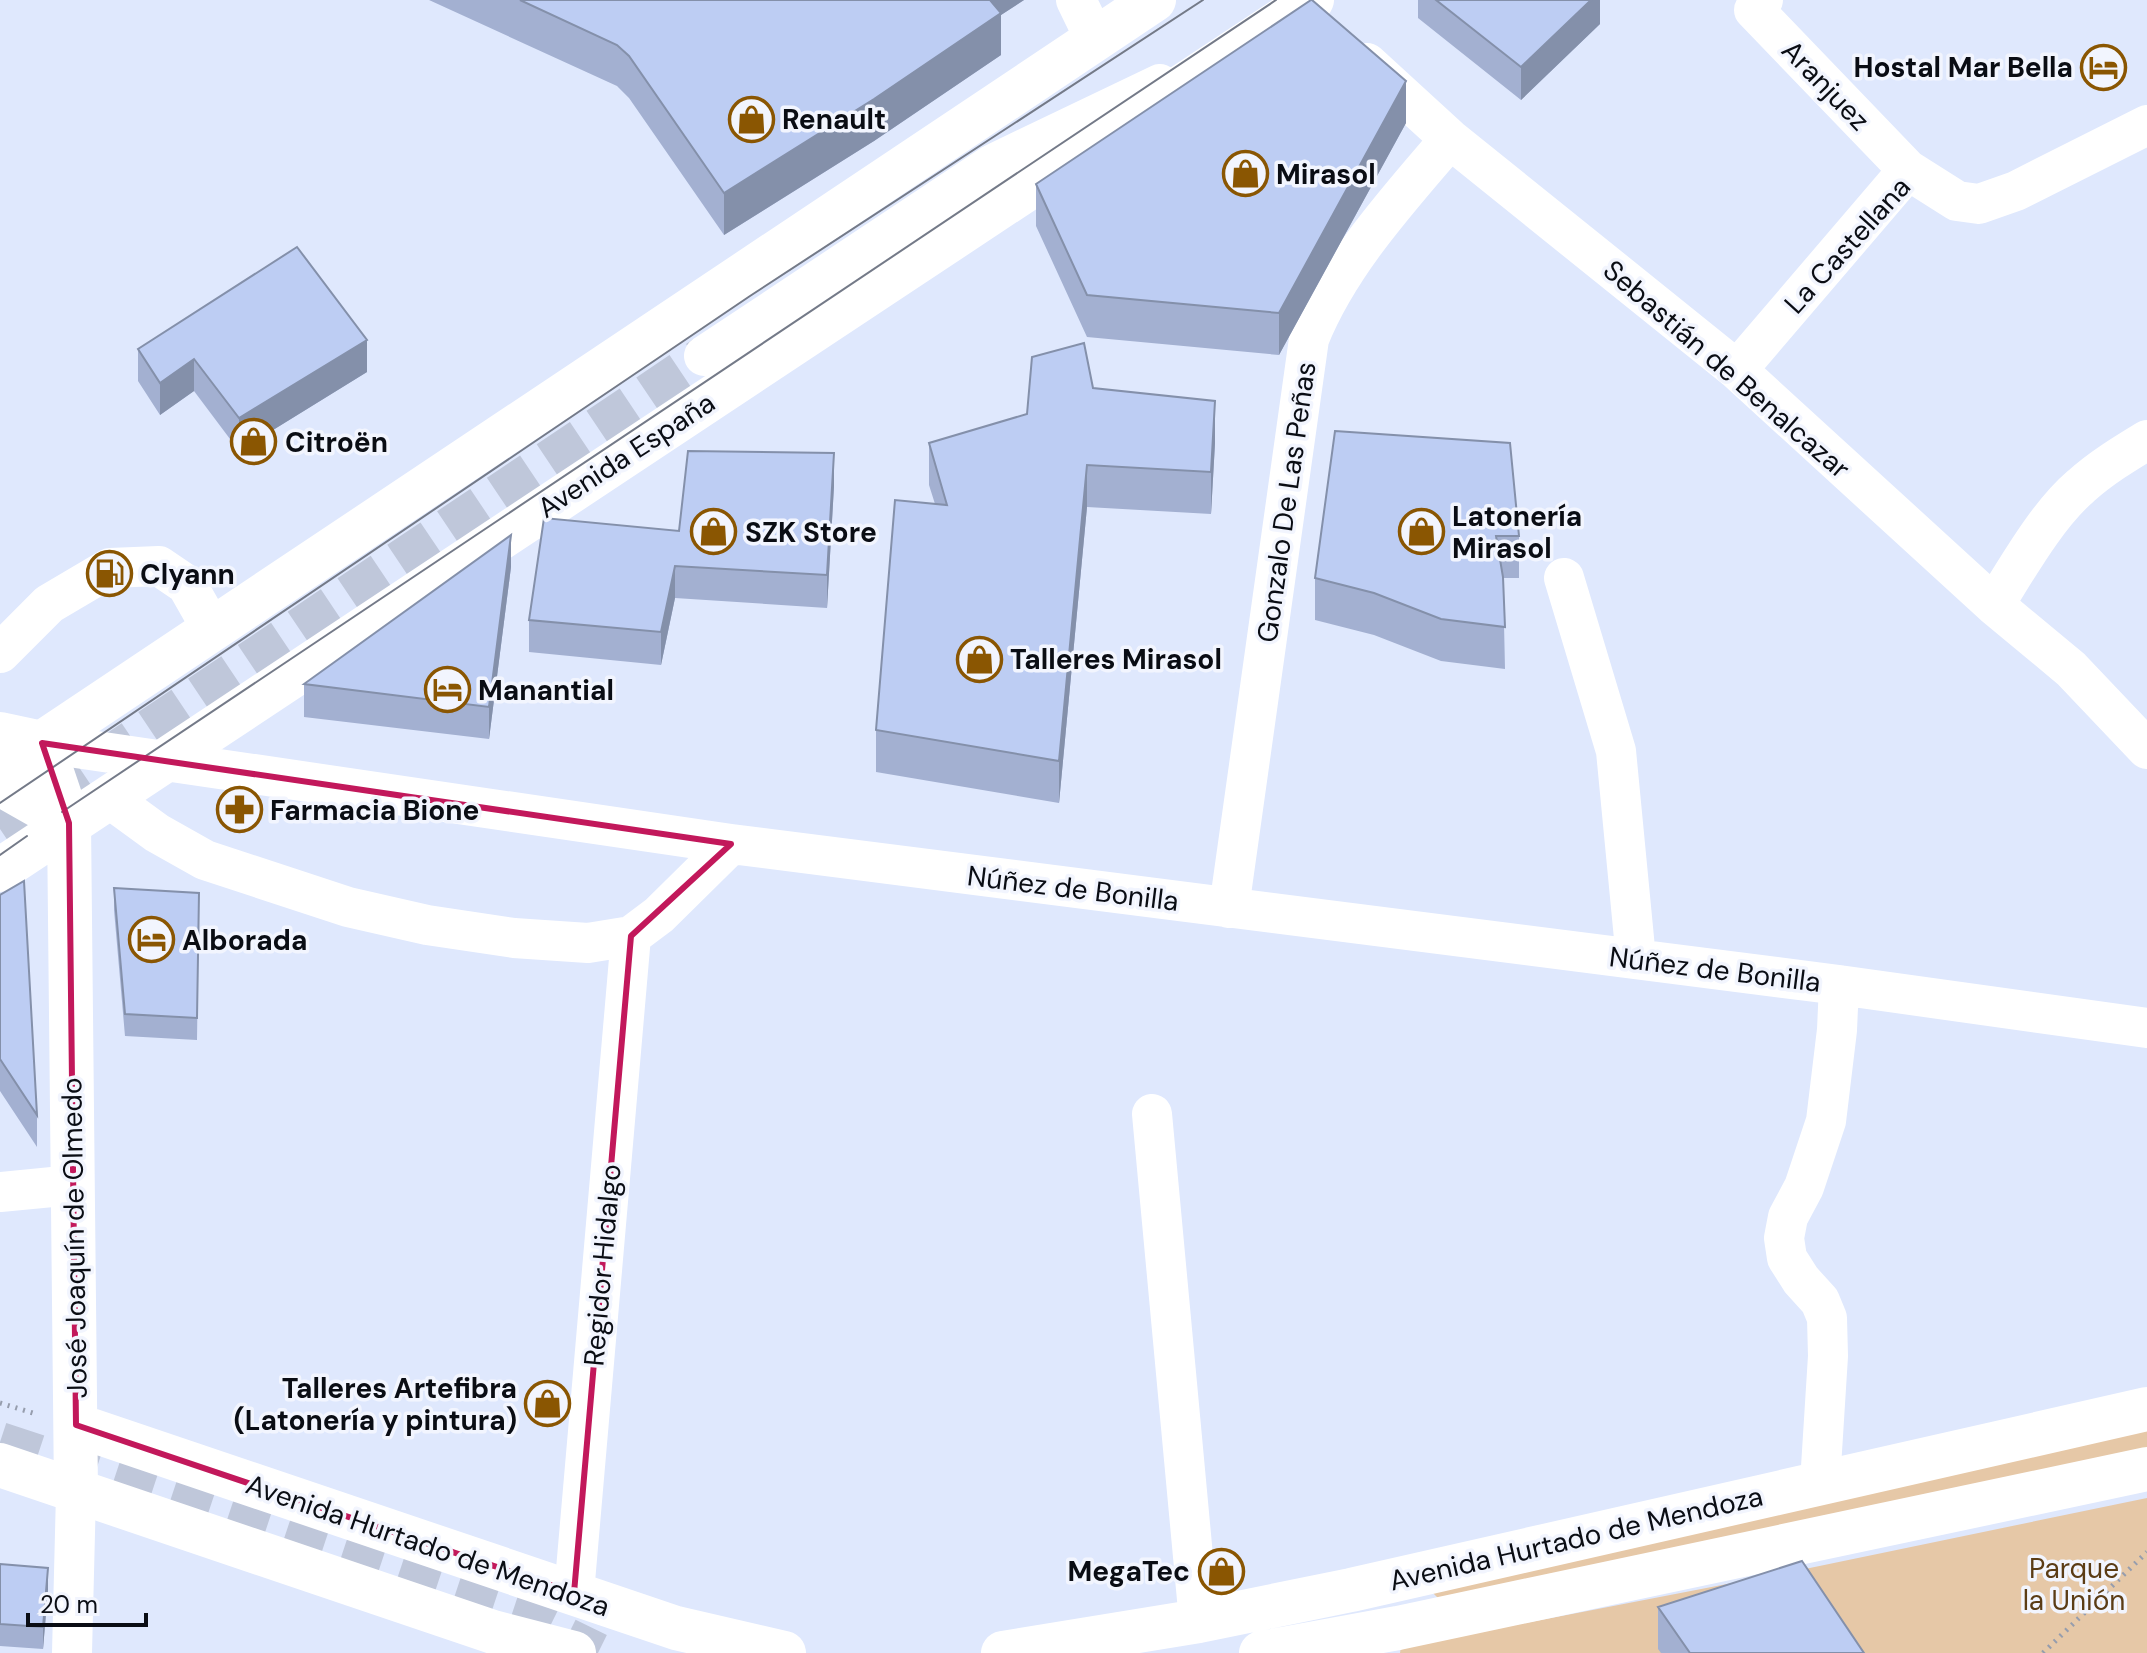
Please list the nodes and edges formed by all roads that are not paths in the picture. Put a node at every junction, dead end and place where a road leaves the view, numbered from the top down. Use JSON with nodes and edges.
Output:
{"nodes":[{"id":1,"x":1076,"y":0,"type":"edge"},
{"id":2,"x":1154,"y":0,"type":"edge"},
{"id":3,"x":1763,"y":0,"type":"edge"},
{"id":4,"x":1316,"y":13,"type":"edge"},
{"id":5,"x":1095,"y":39,"type":"junction"},
{"id":6,"x":1252,"y":40,"type":"junction"},
{"id":7,"x":2147,"y":125,"type":"edge"},
{"id":8,"x":1450,"y":139,"type":"junction"},
{"id":9,"x":1908,"y":170,"type":"junction"},
{"id":10,"x":704,"y":356,"type":"tunnel mouth"},
{"id":11,"x":1737,"y":370,"type":"junction"},
{"id":12,"x":2147,"y":440,"type":"edge"},
{"id":13,"x":1564,"y":578,"type":"dead end"},
{"id":14,"x":1994,"y":605,"type":"junction"},
{"id":15,"x":212,"y":629,"type":"junction"},
{"id":16,"x":0,"y":653,"type":"edge"},
{"id":17,"x":0,"y":734,"type":"edge"},
{"id":18,"x":42,"y":743,"type":"junction"},
{"id":19,"x":2147,"y":749,"type":"edge"},
{"id":20,"x":163,"y":760,"type":"junction"},
{"id":21,"x":0,"y":771,"type":"edge"},
{"id":22,"x":0,"y":784,"type":"edge"},
{"id":23,"x":109,"y":798,"type":"junction"},
{"id":24,"x":69,"y":823,"type":"junction"},
{"id":25,"x":731,"y":844,"type":"junction"},
{"id":26,"x":0,"y":870,"type":"edge"},
{"id":27,"x":1229,"y":908,"type":"junction"},
{"id":28,"x":631,"y":936,"type":"junction"},
{"id":29,"x":1636,"y":959,"type":"junction"},
{"id":30,"x":1839,"y":985,"type":"junction"},
{"id":31,"x":2147,"y":1028,"type":"edge"},
{"id":32,"x":1152,"y":1114,"type":"dead end"},
{"id":33,"x":73,"y":1185,"type":"junction"},
{"id":34,"x":0,"y":1192,"type":"edge"},
{"id":35,"x":2147,"y":1409,"type":"edge"},
{"id":36,"x":76,"y":1425,"type":"junction"},
{"id":37,"x":0,"y":1465,"type":"edge"},
{"id":38,"x":2147,"y":1469,"type":"edge"},
{"id":39,"x":1820,"y":1483,"type":"junction"},
{"id":40,"x":76,"y":1493,"type":"junction"},
{"id":41,"x":1351,"y":1590,"type":"junction"},
{"id":42,"x":574,"y":1593,"type":"junction"},
{"id":43,"x":1199,"y":1621,"type":"junction"},
{"id":44,"x":1360,"y":1647,"type":"edge"},
{"id":45,"x":72,"y":1653,"type":"edge"},
{"id":46,"x":574,"y":1653,"type":"edge"},
{"id":47,"x":784,"y":1653,"type":"edge"},
{"id":48,"x":1003,"y":1653,"type":"edge"},
{"id":49,"x":1261,"y":1653,"type":"edge"}],
"edges":[{"from":1,"to":5,"type":"street"},
{"from":2,"to":5,"type":"main road"},
{"from":3,"to":9,"type":"street","name":"Aranjuez"},
{"from":4,"to":6,"type":"main road","name":"Avenida España"},
{"from":4,"to":8,"type":"street","name":"Sebastián de Benalcazar"},
{"from":5,"to":15,"type":"main road"},
{"from":6,"to":10,"type":"street","name":"Avenida España"},
{"from":6,"to":20,"type":"main road","name":"Avenida España"},
{"from":7,"to":9,"type":"street","name":"La Castellana"},
{"from":8,"to":11,"type":"street","name":"Sebastián de Benalcazar"},
{"from":8,"to":27,"type":"street","name":"Gonzalo De Las Peñas"},
{"from":9,"to":11,"type":"street","name":"La Castellana"},
{"from":11,"to":14,"type":"street","name":"Sebastián de Benalcazar"},
{"from":12,"to":14,"type":"street"},
{"from":13,"to":29,"type":"street"},
{"from":14,"to":19,"type":"street","name":"Sebastián de Benalcazar"},
{"from":15,"to":16,"type":"street"},
{"from":15,"to":18,"type":"main road"},
{"from":17,"to":18,"type":"main road","name":"Núñez de Bonilla"},
{"from":18,"to":20,"type":"street","name":"Núñez de Bonilla"},
{"from":18,"to":21,"type":"main road"},
{"from":18,"to":24,"type":"main road","name":"José Joaquín de Olmedo"},
{"from":20,"to":23,"type":"main road","name":"Avenida España"},
{"from":20,"to":25,"type":"street","name":"Núñez de Bonilla"},
{"from":22,"to":24,"type":"main road"},
{"from":23,"to":24,"type":"main road","name":"Avenida España"},
{"from":23,"to":28,"type":"street"},
{"from":24,"to":26,"type":"main road","name":"Avenida España"},
{"from":24,"to":33,"type":"main road","name":"José Joaquín de Olmedo"},
{"from":25,"to":27,"type":"street","name":"Núñez de Bonilla"},
{"from":25,"to":28,"type":"street"},
{"from":27,"to":29,"type":"street","name":"Núñez de Bonilla"},
{"from":28,"to":42,"type":"street","name":"Regidor Hidalgo"},
{"from":29,"to":30,"type":"street","name":"Núñez de Bonilla"},
{"from":30,"to":31,"type":"street","name":"Núñez de Bonilla"},
{"from":30,"to":39,"type":"street"},
{"from":32,"to":43,"type":"street"},
{"from":33,"to":34,"type":"street"},
{"from":33,"to":36,"type":"main road","name":"José Joaquín de Olmedo"},
{"from":35,"to":39,"type":"main road","name":"Avenida Hurtado de Mendoza"},
{"from":36,"to":40,"type":"main road","name":"José Joaquín de Olmedo"},
{"from":36,"to":42,"type":"main road","name":"Avenida Hurtado de Mendoza"},
{"from":37,"to":40,"type":"main road","name":"Avenida Hurtado de Mendoza"},
{"from":38,"to":44,"type":"main road","name":"Avenida Hurtado de Mendoza"},
{"from":39,"to":41,"type":"main road","name":"Avenida Hurtado de Mendoza"},
{"from":40,"to":45,"type":"street","name":"José Joaquín de Olmedo"},
{"from":40,"to":46,"type":"main road","name":"Avenida Hurtado de Mendoza"},
{"from":41,"to":43,"type":"main road","name":"Avenida Hurtado de Mendoza"},
{"from":41,"to":44,"type":"street"},
{"from":42,"to":47,"type":"main road","name":"Avenida Hurtado de Mendoza"},
{"from":43,"to":48,"type":"main road","name":"Avenida Hurtado de Mendoza"},
{"from":44,"to":49,"type":"main road","name":"Avenida Hurtado de Mendoza"}]}
